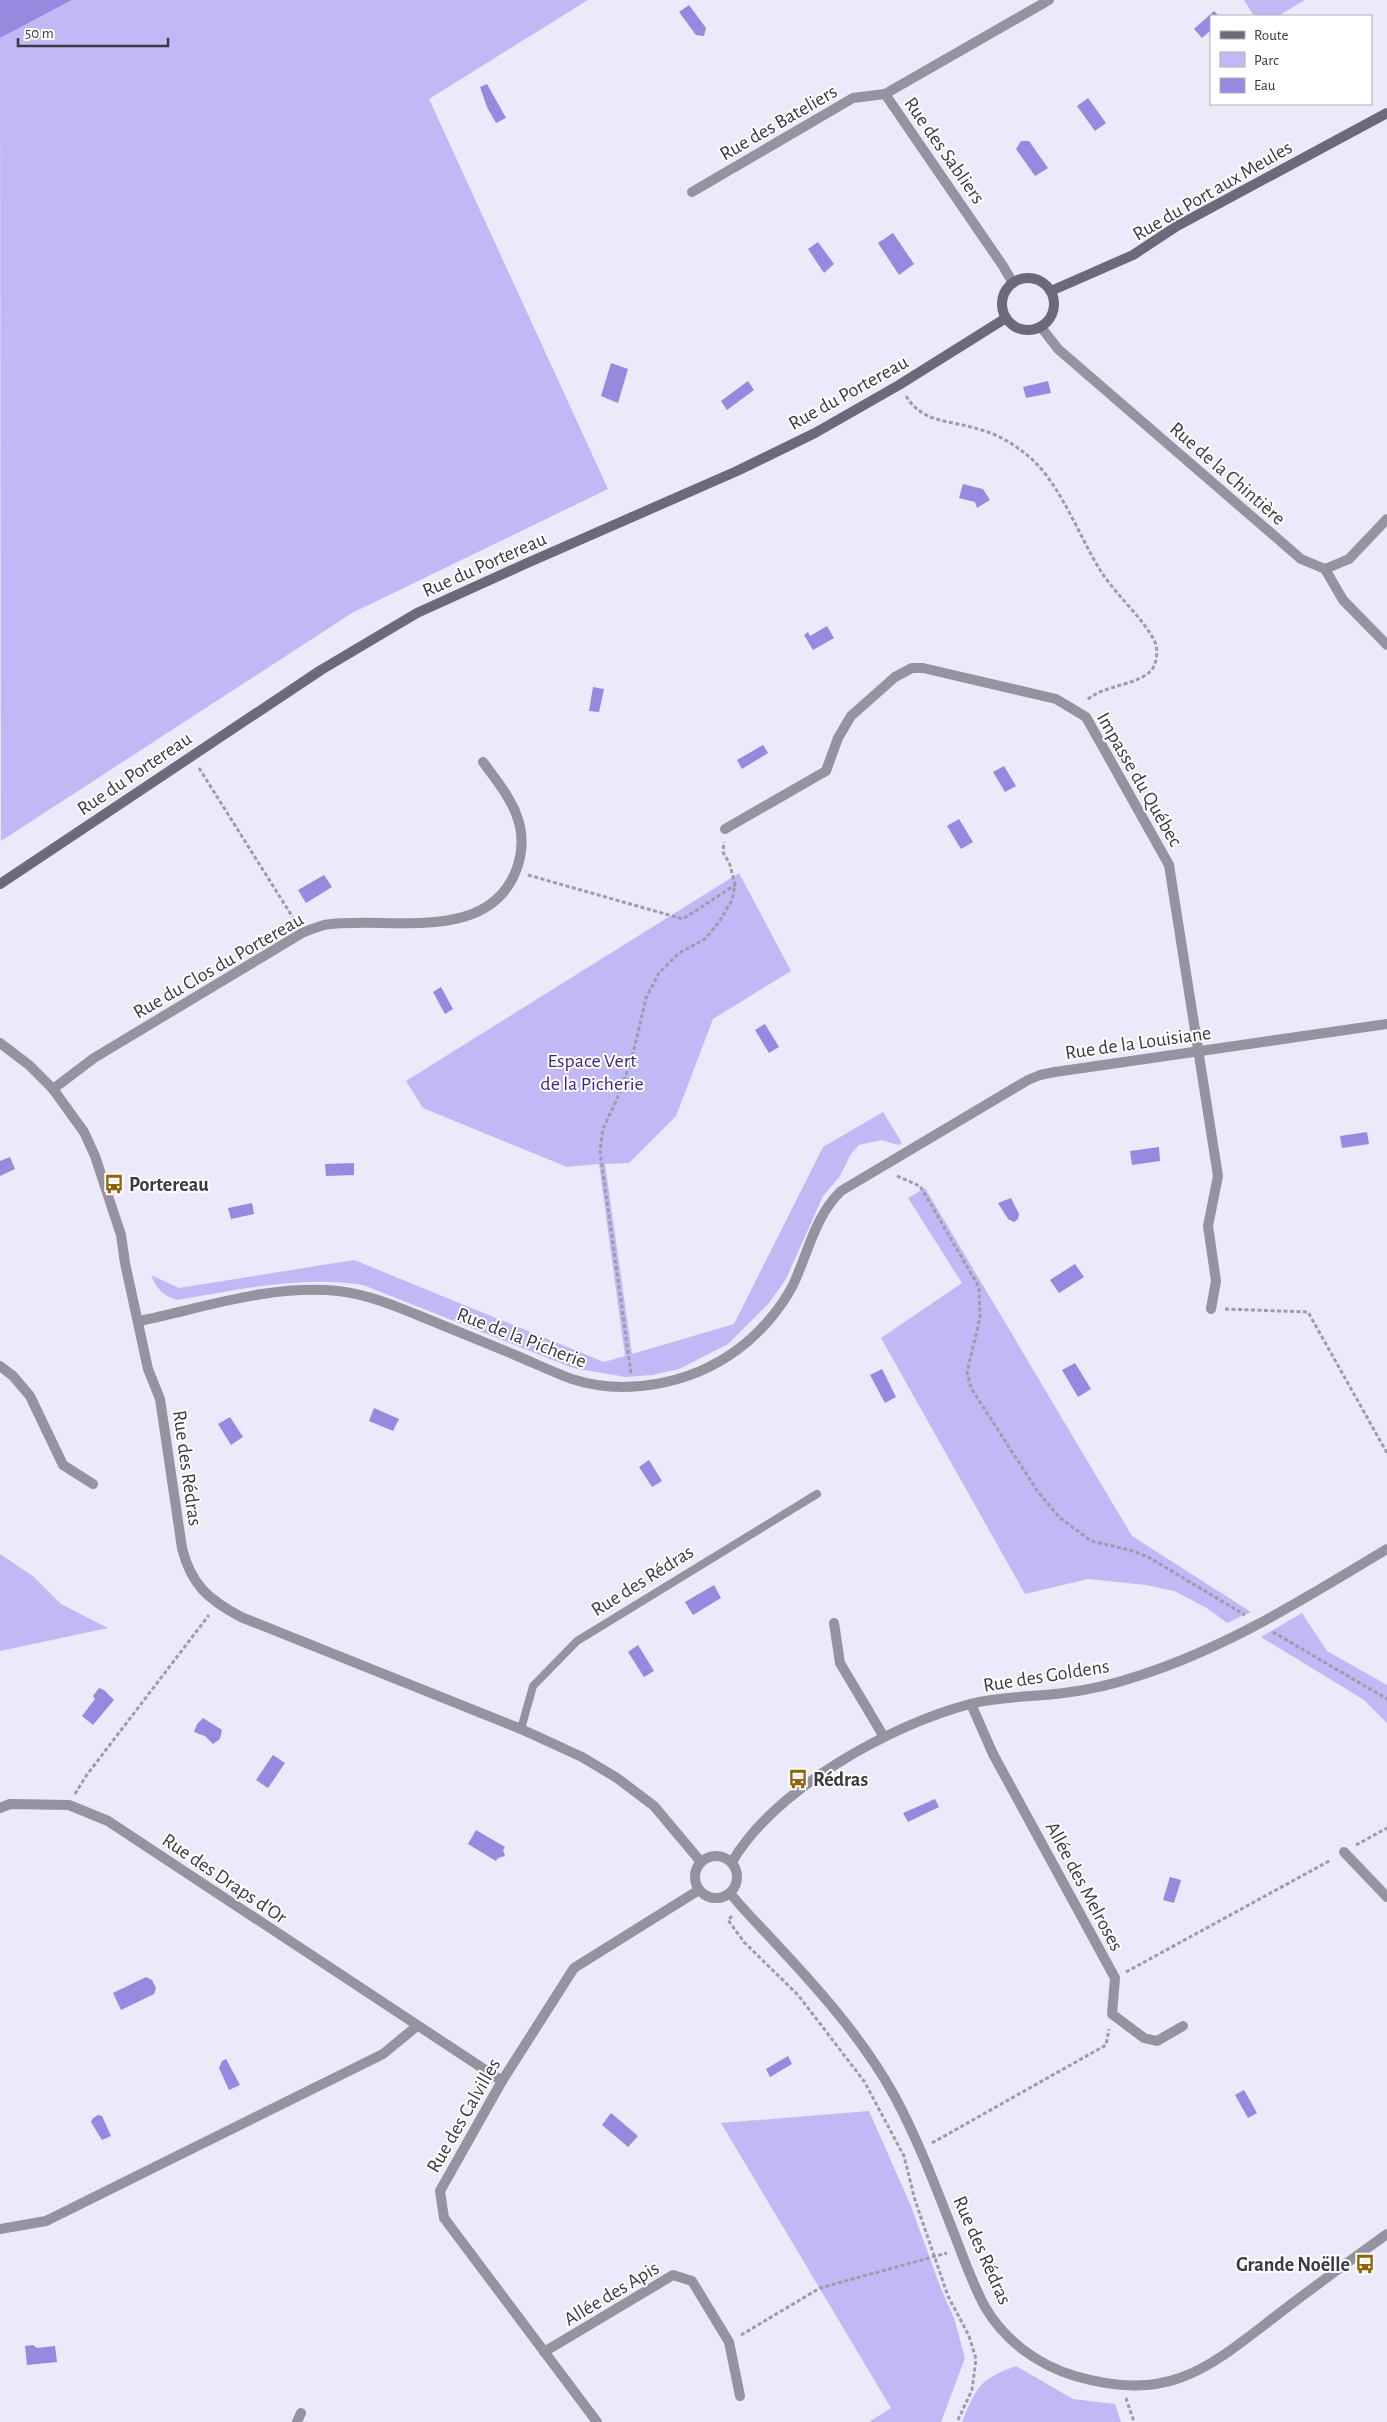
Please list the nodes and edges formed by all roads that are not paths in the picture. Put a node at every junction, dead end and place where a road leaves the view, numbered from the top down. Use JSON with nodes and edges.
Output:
{"nodes":[{"id":1,"x":1049,"y":0,"type":"edge"},
{"id":2,"x":885,"y":94,"type":"junction"},
{"id":3,"x":1387,"y":113,"type":"edge"},
{"id":4,"x":692,"y":192,"type":"dead end"},
{"id":5,"x":1013,"y":283,"type":"junction"},
{"id":6,"x":1051,"y":292,"type":"junction"},
{"id":7,"x":1006,"y":318,"type":"junction"},
{"id":8,"x":1041,"y":327,"type":"junction"},
{"id":9,"x":1387,"y":519,"type":"edge"},
{"id":10,"x":1325,"y":569,"type":"junction"},
{"id":11,"x":1387,"y":645,"type":"edge"},
{"id":12,"x":483,"y":762,"type":"dead end"},
{"id":13,"x":725,"y":829,"type":"road end"},
{"id":14,"x":0,"y":884,"type":"edge"},
{"id":15,"x":1387,"y":1024,"type":"edge"},
{"id":16,"x":0,"y":1043,"type":"edge"},
{"id":17,"x":1199,"y":1052,"type":"junction"},
{"id":18,"x":53,"y":1089,"type":"junction"},
{"id":19,"x":912,"y":1147,"type":"joint"},
{"id":20,"x":1211,"y":1309,"type":"road end"},
{"id":21,"x":139,"y":1321,"type":"junction"},
{"id":22,"x":0,"y":1366,"type":"edge"},
{"id":23,"x":93,"y":1484,"type":"dead end"},
{"id":24,"x":817,"y":1494,"type":"dead end"},
{"id":25,"x":1387,"y":1549,"type":"edge"},
{"id":26,"x":834,"y":1623,"type":"dead end"},
{"id":27,"x":971,"y":1704,"type":"junction"},
{"id":28,"x":521,"y":1729,"type":"junction"},
{"id":29,"x":884,"y":1737,"type":"junction"},
{"id":30,"x":0,"y":1808,"type":"edge"},
{"id":31,"x":1344,"y":1852,"type":"road end"},
{"id":32,"x":701,"y":1862,"type":"junction"},
{"id":33,"x":732,"y":1862,"type":"junction"},
{"id":34,"x":699,"y":1890,"type":"junction"},
{"id":35,"x":730,"y":1893,"type":"junction"},
{"id":36,"x":1387,"y":1897,"type":"edge"},
{"id":37,"x":417,"y":2026,"type":"junction"},
{"id":38,"x":1183,"y":2026,"type":"dead end"},
{"id":39,"x":502,"y":2081,"type":"junction"},
{"id":40,"x":0,"y":2229,"type":"edge"},
{"id":41,"x":1387,"y":2234,"type":"edge"},
{"id":42,"x":544,"y":2352,"type":"junction"},
{"id":43,"x":740,"y":2396,"type":"dead end"},
{"id":44,"x":598,"y":2422,"type":"edge"}],
"edges":[{"from":1,"to":2,"type":"street","name":"Rue des Sabliers"},
{"from":2,"to":4,"type":"street","name":"Rue des Bateliers"},
{"from":2,"to":5,"type":"street","name":"Rue des Sabliers"},
{"from":3,"to":6,"type":"street","name":"Rue du Port aux Meules"},
{"from":5,"to":6,"type":"street"},
{"from":5,"to":7,"type":"street"},
{"from":6,"to":8,"type":"street"},
{"from":7,"to":8,"type":"street"},
{"from":7,"to":14,"type":"street","name":"Rue du Portereau"},
{"from":8,"to":10,"type":"street","name":"Rue de la Chintière"},
{"from":9,"to":10,"type":"street"},
{"from":10,"to":11,"type":"street"},
{"from":12,"to":18,"type":"street","name":"Rue du Clos du Portereau"},
{"from":13,"to":17,"type":"street","name":"Impasse du Québec"},
{"from":15,"to":17,"type":"street","name":"Rue de la Louisiane"},
{"from":16,"to":18,"type":"street","name":"Rue des Rédras"},
{"from":17,"to":19,"type":"street","name":"Rue de la Louisiane"},
{"from":17,"to":20,"type":"street","name":"Impasse du Québec"},
{"from":18,"to":21,"type":"street","name":"Rue des Rédras"},
{"from":19,"to":21,"type":"street","name":"Rue de la Picherie"},
{"from":21,"to":28,"type":"street","name":"Rue des Rédras"},
{"from":22,"to":23,"type":"street"},
{"from":24,"to":28,"type":"lane","name":"Rue des Rédras"},
{"from":25,"to":27,"type":"street","name":"Rue des Goldens"},
{"from":26,"to":29,"type":"street"},
{"from":27,"to":29,"type":"street","name":"Rue des Goldens"},
{"from":27,"to":38,"type":"street","name":"Allée des Melroses"},
{"from":28,"to":32,"type":"street","name":"Rue des Rédras"},
{"from":29,"to":33,"type":"street","name":"Rue des Goldens"},
{"from":30,"to":37,"type":"street","name":"Rue des Draps d'Or"},
{"from":31,"to":36,"type":"street"},
{"from":32,"to":33,"type":"street"},
{"from":32,"to":34,"type":"street"},
{"from":33,"to":35,"type":"street"},
{"from":34,"to":35,"type":"street"},
{"from":34,"to":39,"type":"street","name":"Rue des Calvilles"},
{"from":35,"to":41,"type":"street","name":"Rue des Rédras"},
{"from":37,"to":39,"type":"street","name":"Rue des Draps d'Or"},
{"from":37,"to":40,"type":"street"},
{"from":39,"to":42,"type":"street","name":"Rue des Calvilles"},
{"from":42,"to":43,"type":"street","name":"Allée des Apis"},
{"from":42,"to":44,"type":"street","name":"Rue des Calvilles"}]}
